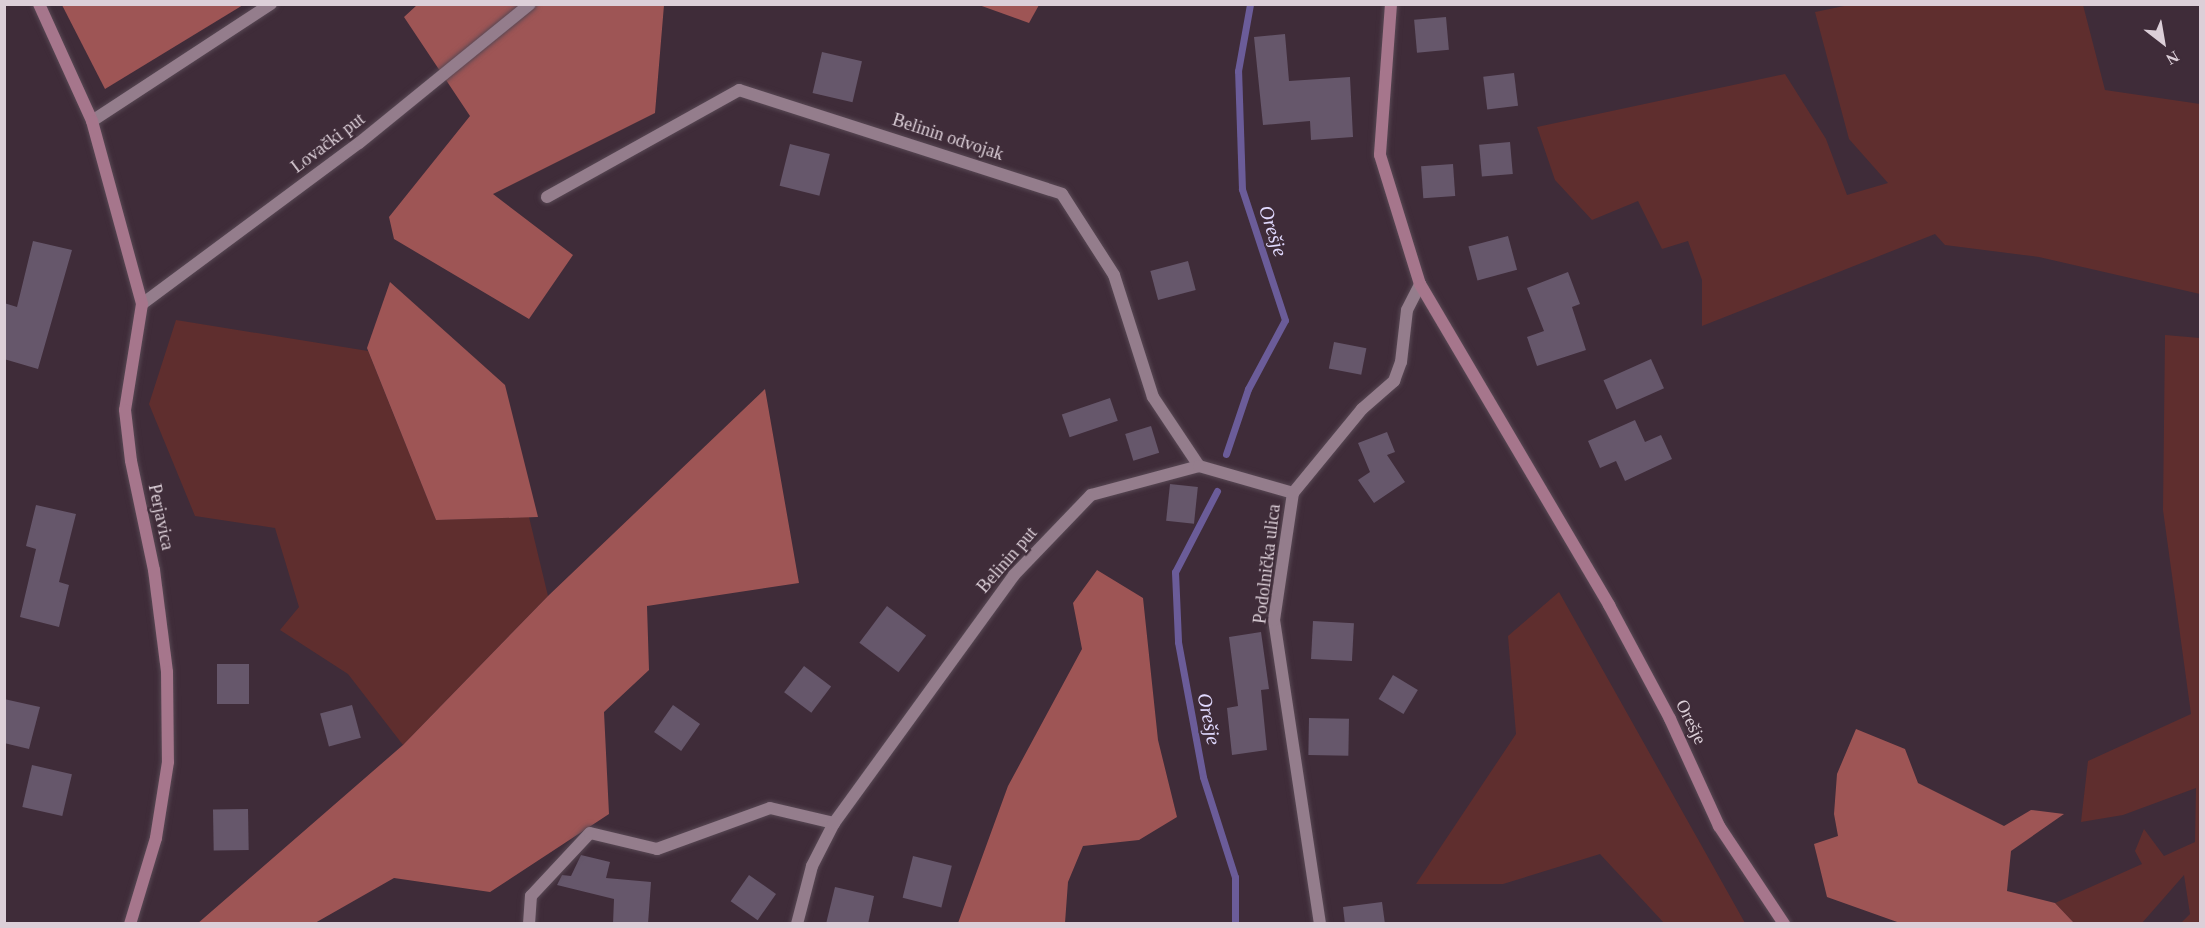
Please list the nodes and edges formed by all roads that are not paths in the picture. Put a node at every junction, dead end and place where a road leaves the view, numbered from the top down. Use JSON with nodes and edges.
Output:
{"nodes":[{"id":1,"x":39,"y":4,"type":"edge"},
{"id":2,"x":271,"y":4,"type":"edge"},
{"id":3,"x":530,"y":4,"type":"edge"},
{"id":4,"x":1391,"y":4,"type":"edge"},
{"id":5,"x":92,"y":121,"type":"junction"},
{"id":6,"x":547,"y":197,"type":"dead end"},
{"id":7,"x":1420,"y":284,"type":"junction"},
{"id":8,"x":142,"y":304,"type":"junction"},
{"id":9,"x":1199,"y":466,"type":"junction"},
{"id":10,"x":1293,"y":493,"type":"junction"},
{"id":11,"x":834,"y":823,"type":"junction"},
{"id":12,"x":130,"y":924,"type":"edge"},
{"id":13,"x":529,"y":924,"type":"edge"},
{"id":14,"x":797,"y":924,"type":"edge"},
{"id":15,"x":1320,"y":924,"type":"edge"},
{"id":16,"x":1784,"y":924,"type":"edge"}],
"edges":[{"from":1,"to":5,"type":"street","name":"Perjavica"},
{"from":2,"to":5,"type":"street"},
{"from":3,"to":8,"type":"street","name":"Lovački put"},
{"from":4,"to":7,"type":"street","name":"Orešje"},
{"from":5,"to":8,"type":"street","name":"Perjavica"},
{"from":6,"to":9,"type":"street","name":"Belinin odvojak"},
{"from":7,"to":10,"type":"street","name":"Podolnička ulica"},
{"from":7,"to":16,"type":"street","name":"Orešje"},
{"from":8,"to":12,"type":"street","name":"Perjavica"},
{"from":9,"to":10,"type":"street"},
{"from":9,"to":11,"type":"street","name":"Belinin put"},
{"from":10,"to":15,"type":"street","name":"Podolnička ulica"},
{"from":11,"to":13,"type":"street"},
{"from":11,"to":14,"type":"street","name":"Belinin put"}]}
